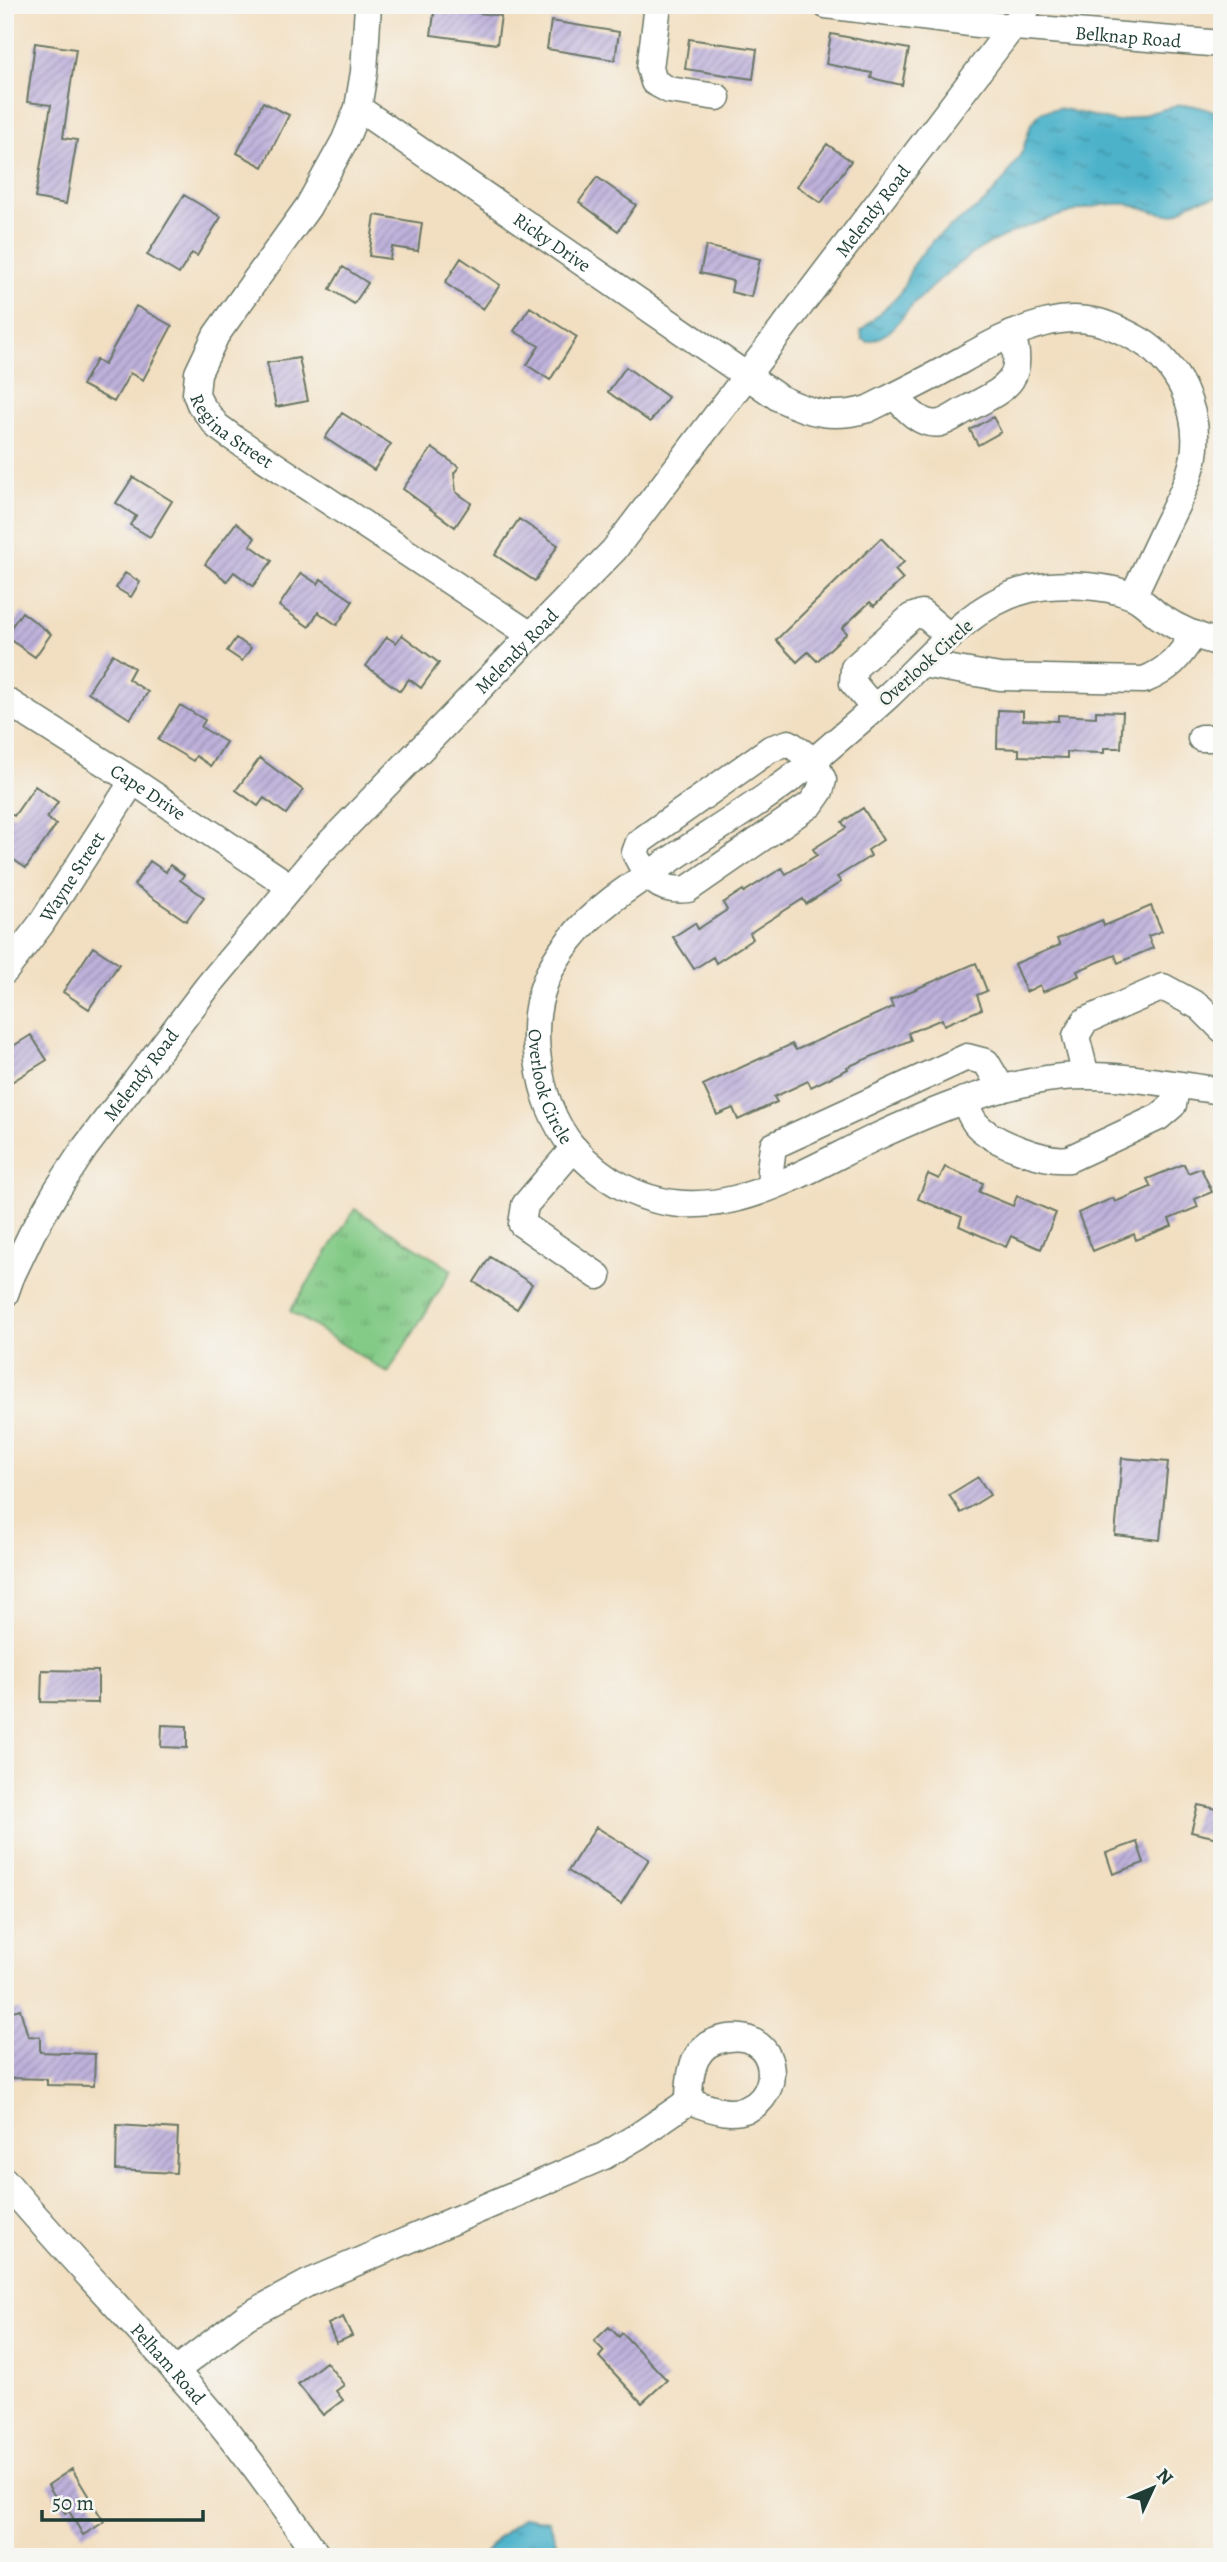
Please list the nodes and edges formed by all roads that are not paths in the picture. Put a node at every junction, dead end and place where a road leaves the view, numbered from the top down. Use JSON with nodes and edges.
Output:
{"nodes":[{"id":1,"x":368,"y":5,"type":"edge"},
{"id":2,"x":658,"y":5,"type":"edge"},
{"id":3,"x":826,"y":5,"type":"edge"},
{"id":4,"x":1029,"y":5,"type":"edge"},
{"id":5,"x":1012,"y":27,"type":"junction"},
{"id":6,"x":1222,"y":44,"type":"edge"},
{"id":7,"x":717,"y":97,"type":"dead end"},
{"id":8,"x":358,"y":108,"type":"junction"},
{"id":9,"x":1012,"y":334,"type":"junction"},
{"id":10,"x":746,"y":375,"type":"junction"},
{"id":11,"x":895,"y":396,"type":"junction"},
{"id":12,"x":1133,"y":596,"type":"junction"},
{"id":13,"x":531,"y":635,"type":"junction"},
{"id":14,"x":1194,"y":635,"type":"junction"},
{"id":15,"x":950,"y":637,"type":"junction"},
{"id":16,"x":1222,"y":643,"type":"edge"},
{"id":17,"x":921,"y":664,"type":"junction"},
{"id":18,"x":5,"y":700,"type":"edge"},
{"id":19,"x":874,"y":708,"type":"junction"},
{"id":20,"x":814,"y":761,"type":"junction"},
{"id":21,"x":133,"y":780,"type":"junction"},
{"id":22,"x":646,"y":875,"type":"junction"},
{"id":23,"x":290,"y":887,"type":"junction"},
{"id":24,"x":5,"y":971,"type":"edge"},
{"id":25,"x":1222,"y":1030,"type":"edge"},
{"id":26,"x":1086,"y":1076,"type":"junction"},
{"id":27,"x":1177,"y":1085,"type":"junction"},
{"id":28,"x":1002,"y":1089,"type":"junction"},
{"id":29,"x":1222,"y":1091,"type":"edge"},
{"id":30,"x":964,"y":1100,"type":"junction"},
{"id":31,"x":574,"y":1148,"type":"junction"},
{"id":32,"x":775,"y":1185,"type":"junction"},
{"id":33,"x":598,"y":1276,"type":"dead end"},
{"id":34,"x":5,"y":1294,"type":"edge"},
{"id":35,"x":689,"y":2101,"type":"dead end"},
{"id":36,"x":5,"y":2180,"type":"edge"},
{"id":37,"x":175,"y":2371,"type":"junction"},
{"id":38,"x":318,"y":2557,"type":"edge"}],
"edges":[{"from":1,"to":8,"type":"street","name":"Regina Street"},
{"from":2,"to":7,"type":"street"},
{"from":3,"to":5,"type":"street","name":"Belknap Road"},
{"from":4,"to":5,"type":"street","name":"Melendy Road"},
{"from":5,"to":6,"type":"street","name":"Belknap Road"},
{"from":5,"to":10,"type":"street","name":"Melendy Road"},
{"from":8,"to":10,"type":"street","name":"Ricky Drive"},
{"from":8,"to":13,"type":"street","name":"Regina Street"},
{"from":9,"to":11,"type":"street"},
{"from":9,"to":11,"type":"street"},
{"from":9,"to":12,"type":"street"},
{"from":10,"to":11,"type":"street"},
{"from":10,"to":13,"type":"street","name":"Melendy Road"},
{"from":12,"to":14,"type":"street","name":"Overlook Circle"},
{"from":12,"to":15,"type":"street","name":"Overlook Circle"},
{"from":13,"to":23,"type":"street","name":"Melendy Road"},
{"from":14,"to":16,"type":"street","name":"Overlook Circle"},
{"from":14,"to":17,"type":"street"},
{"from":15,"to":17,"type":"street","name":"Overlook Circle"},
{"from":15,"to":19,"type":"street"},
{"from":17,"to":19,"type":"street","name":"Overlook Circle"},
{"from":18,"to":21,"type":"street","name":"Cape Drive"},
{"from":19,"to":20,"type":"street","name":"Overlook Circle"},
{"from":20,"to":22,"type":"street","name":"Overlook Circle"},
{"from":20,"to":22,"type":"street"},
{"from":21,"to":23,"type":"street","name":"Cape Drive"},
{"from":21,"to":24,"type":"street","name":"Wayne Street"},
{"from":22,"to":31,"type":"street","name":"Overlook Circle"},
{"from":23,"to":34,"type":"street","name":"Melendy Road"},
{"from":25,"to":26,"type":"street"},
{"from":26,"to":27,"type":"street","name":"Overlook Circle"},
{"from":26,"to":28,"type":"street","name":"Overlook Circle"},
{"from":27,"to":29,"type":"street","name":"Overlook Circle"},
{"from":27,"to":30,"type":"street"},
{"from":28,"to":30,"type":"street","name":"Overlook Circle"},
{"from":28,"to":32,"type":"street"},
{"from":30,"to":32,"type":"street","name":"Overlook Circle"},
{"from":31,"to":32,"type":"street","name":"Overlook Circle"},
{"from":31,"to":33,"type":"street"},
{"from":35,"to":37,"type":"street"},
{"from":36,"to":37,"type":"street","name":"Pelham Road"},
{"from":37,"to":38,"type":"street","name":"Pelham Road"}]}
